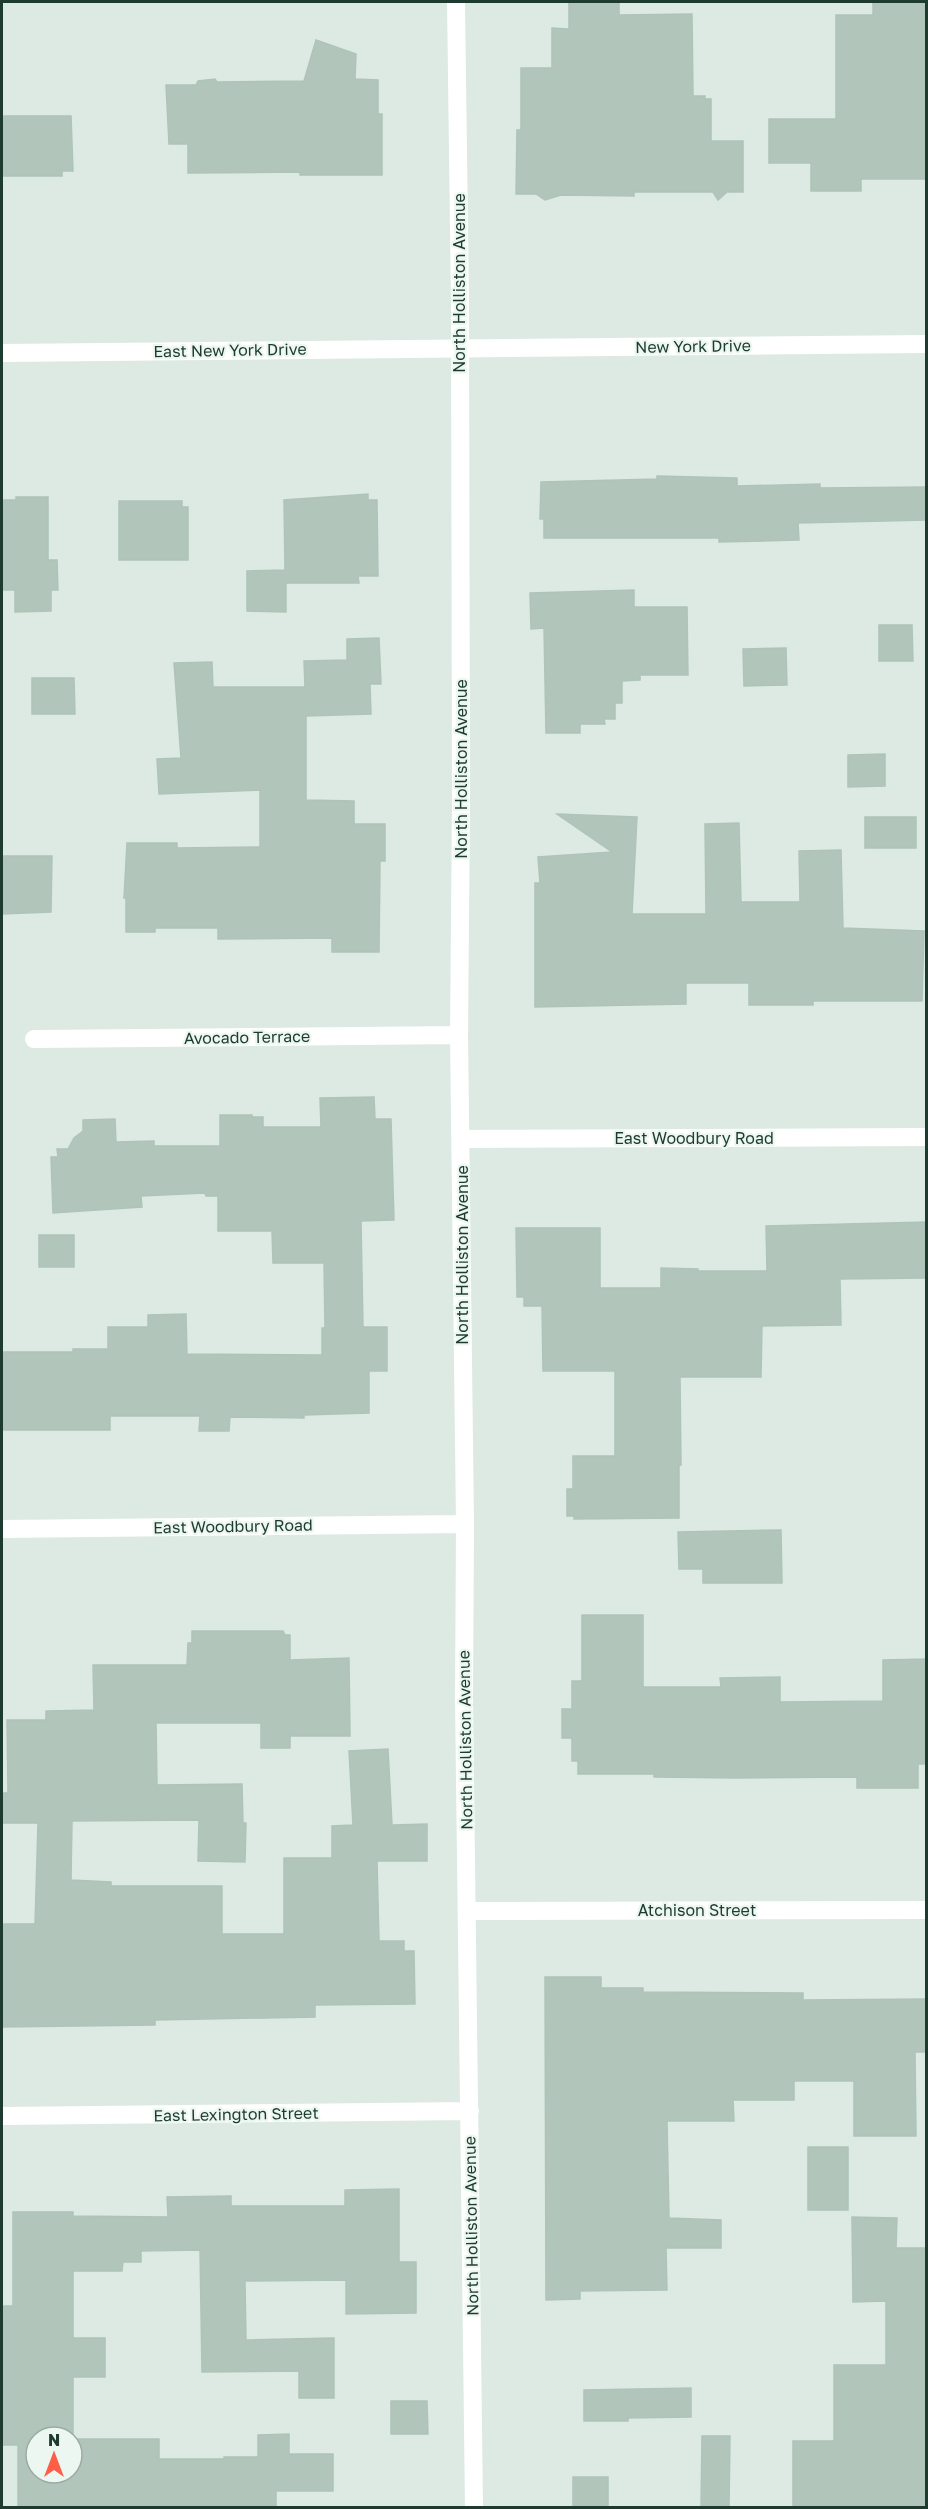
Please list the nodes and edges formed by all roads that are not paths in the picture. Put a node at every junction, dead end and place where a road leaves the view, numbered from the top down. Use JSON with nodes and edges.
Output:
{"nodes":[{"id":1,"x":456,"y":2,"type":"edge"},
{"id":2,"x":927,"y":344,"type":"edge"},
{"id":3,"x":459,"y":348,"type":"junction"},
{"id":4,"x":2,"y":353,"type":"edge"},
{"id":5,"x":459,"y":1035,"type":"junction"},
{"id":6,"x":34,"y":1039,"type":"dead end"},
{"id":7,"x":927,"y":1137,"type":"edge"},
{"id":8,"x":461,"y":1139,"type":"junction"},
{"id":9,"x":465,"y":1524,"type":"junction"},
{"id":10,"x":2,"y":1529,"type":"edge"},
{"id":11,"x":927,"y":1910,"type":"edge"},
{"id":12,"x":468,"y":1911,"type":"junction"},
{"id":13,"x":470,"y":2111,"type":"junction"},
{"id":14,"x":2,"y":2116,"type":"edge"},
{"id":15,"x":474,"y":2508,"type":"edge"}],
"edges":[{"from":1,"to":3,"type":"street","name":"North Holliston Avenue"},
{"from":2,"to":3,"type":"street","name":"New York Drive"},
{"from":3,"to":4,"type":"street","name":"East New York Drive"},
{"from":3,"to":5,"type":"street","name":"North Holliston Avenue"},
{"from":5,"to":6,"type":"street","name":"Avocado Terrace"},
{"from":5,"to":8,"type":"street","name":"North Holliston Avenue"},
{"from":7,"to":8,"type":"street","name":"East Woodbury Road"},
{"from":8,"to":9,"type":"street","name":"North Holliston Avenue"},
{"from":9,"to":10,"type":"street","name":"East Woodbury Road"},
{"from":9,"to":12,"type":"street","name":"North Holliston Avenue"},
{"from":11,"to":12,"type":"street","name":"Atchison Street"},
{"from":12,"to":13,"type":"street","name":"North Holliston Avenue"},
{"from":13,"to":14,"type":"street","name":"East Lexington Street"},
{"from":13,"to":15,"type":"street","name":"North Holliston Avenue"}]}
